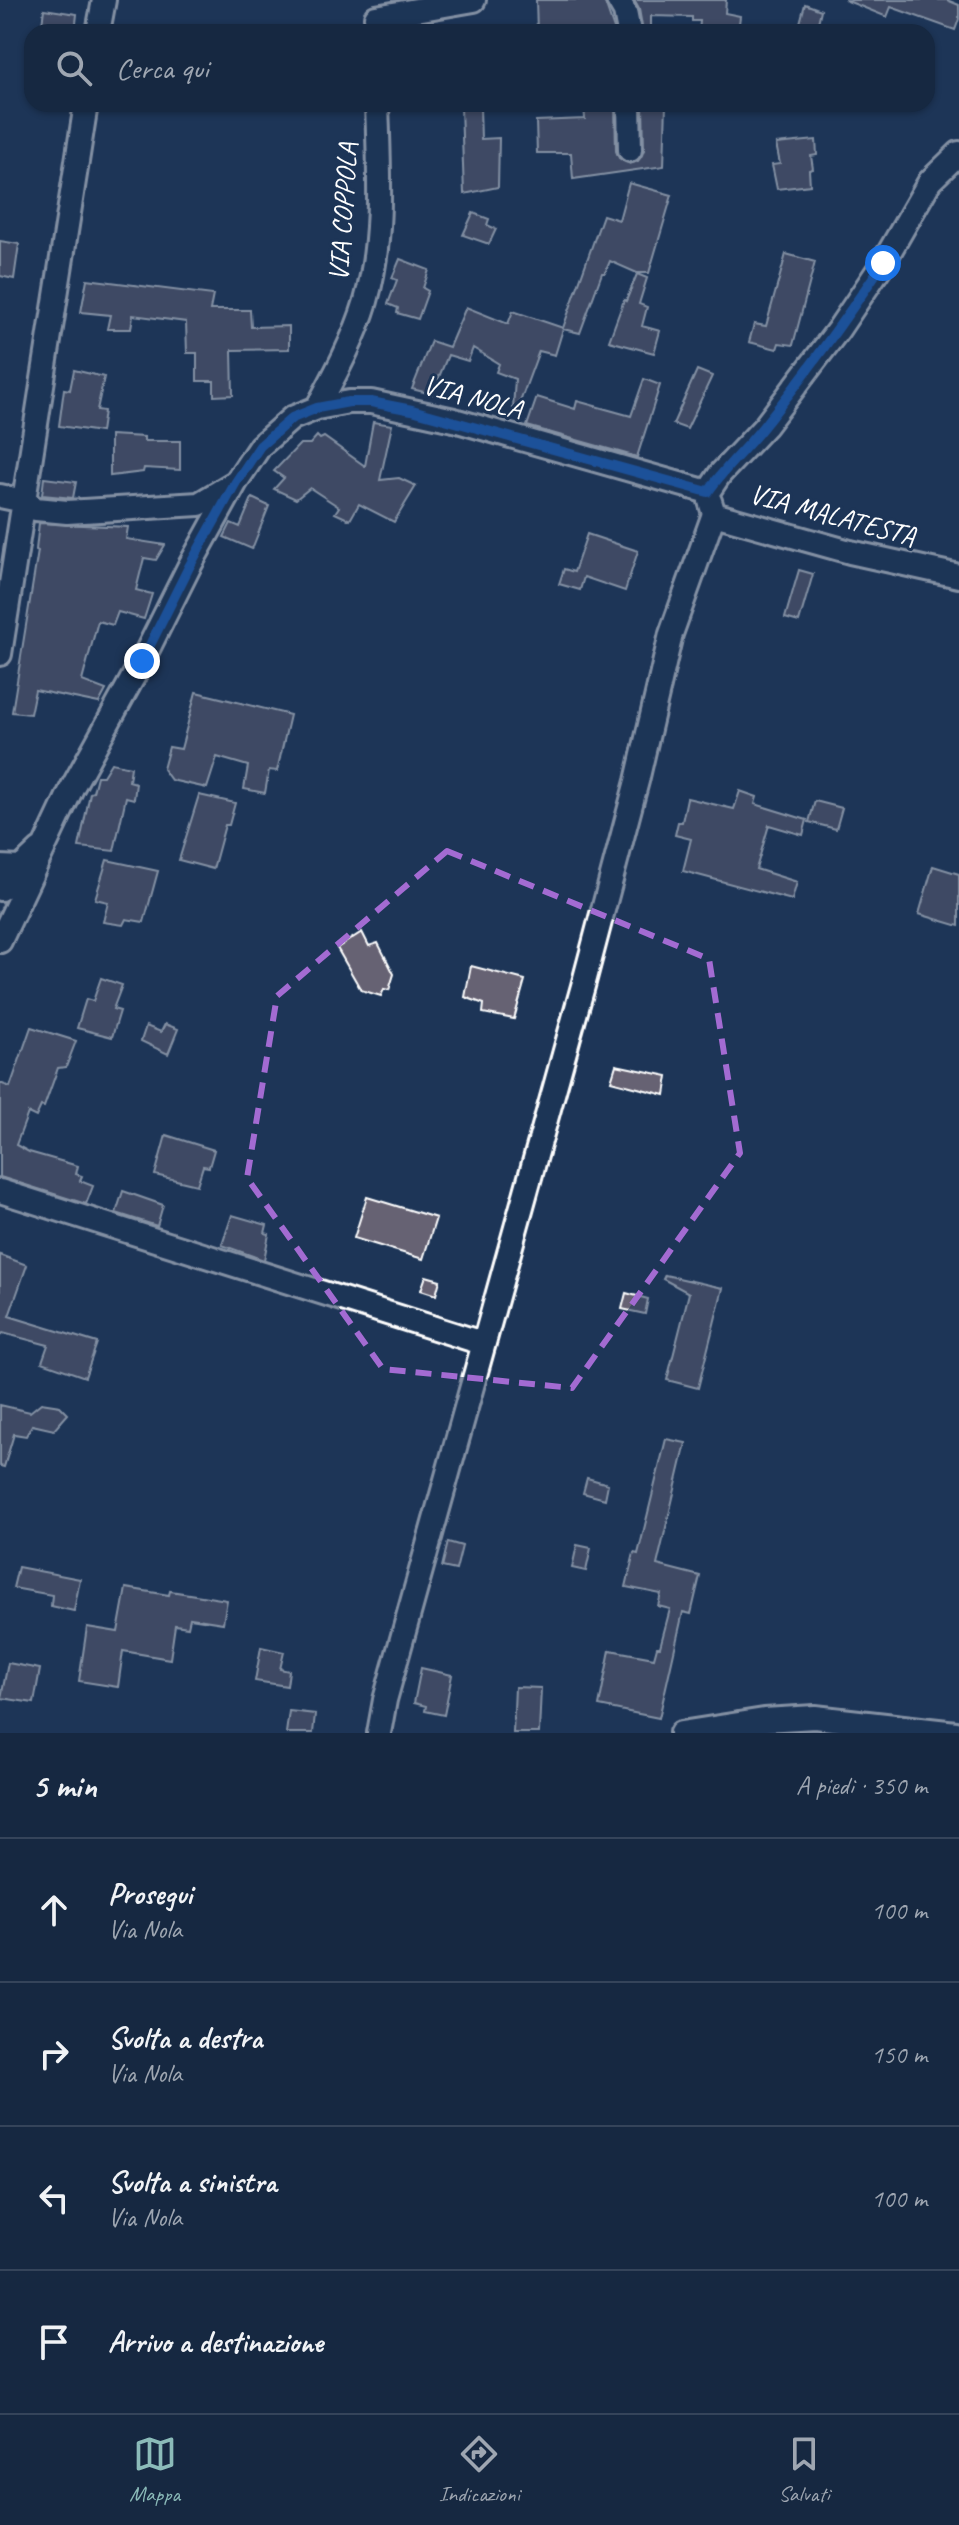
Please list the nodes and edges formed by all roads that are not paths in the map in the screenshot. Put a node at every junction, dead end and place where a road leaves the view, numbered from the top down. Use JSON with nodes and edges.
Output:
{"nodes":[{"id":1,"x":104,"y":0,"type":"edge"},
{"id":2,"x":474,"y":0,"type":"edge"},
{"id":3,"x":618,"y":0,"type":"edge"},
{"id":4,"x":376,"y":16,"type":"edge"},
{"id":5,"x":100,"y":24,"type":"edge"},
{"id":6,"x":627,"y":24,"type":"edge"},
{"id":7,"x":85,"y":112,"type":"edge"},
{"id":8,"x":377,"y":112,"type":"edge"},
{"id":9,"x":629,"y":112,"type":"edge"},
{"id":10,"x":630,"y":150,"type":"dead end"},
{"id":11,"x":959,"y":153,"type":"edge"},
{"id":12,"x":317,"y":408,"type":"junction"},
{"id":13,"x":236,"y":482,"type":"junction"},
{"id":14,"x":0,"y":496,"type":"edge"},
{"id":15,"x":24,"y":501,"type":"junction"},
{"id":16,"x":711,"y":503,"type":"junction"},
{"id":17,"x":959,"y":576,"type":"edge"},
{"id":18,"x":0,"y":654,"type":"edge"},
{"id":19,"x":43,"y":846,"type":"junction"},
{"id":20,"x":11,"y":868,"type":"edge"},
{"id":21,"x":0,"y":889,"type":"edge"},
{"id":22,"x":2,"y":933,"type":"edge"},
{"id":23,"x":0,"y":1191,"type":"edge"},
{"id":24,"x":482,"y":1343,"type":"junction"},
{"id":25,"x":379,"y":1733,"type":"edge"},
{"id":26,"x":681,"y":1733,"type":"edge"},
{"id":27,"x":956,"y":1733,"type":"edge"}],
"edges":[{"from":1,"to":5,"type":"street"},
{"from":2,"to":4,"type":"street"},
{"from":3,"to":6,"type":"street"},
{"from":7,"to":15,"type":"street"},
{"from":8,"to":12,"type":"street","name":"VIA COPPOLA"},
{"from":9,"to":10,"type":"street"},
{"from":11,"to":16,"type":"street"},
{"from":12,"to":13,"type":"street","name":"VIA NOLA"},
{"from":12,"to":16,"type":"street","name":"VIA NOLA"},
{"from":13,"to":15,"type":"street"},
{"from":13,"to":19,"type":"street","name":"VIA NOLA"},
{"from":14,"to":15,"type":"street"},
{"from":15,"to":18,"type":"street"},
{"from":16,"to":17,"type":"street","name":"VIA MALATESTA"},
{"from":16,"to":24,"type":"street"},
{"from":19,"to":20,"type":"street","name":"VIA NOLA"},
{"from":19,"to":22,"type":"street","name":"VIA NOLA"},
{"from":20,"to":21,"type":"street","name":"VIA NOLA"},
{"from":23,"to":24,"type":"street"},
{"from":24,"to":25,"type":"street"},
{"from":26,"to":27,"type":"street"}]}
